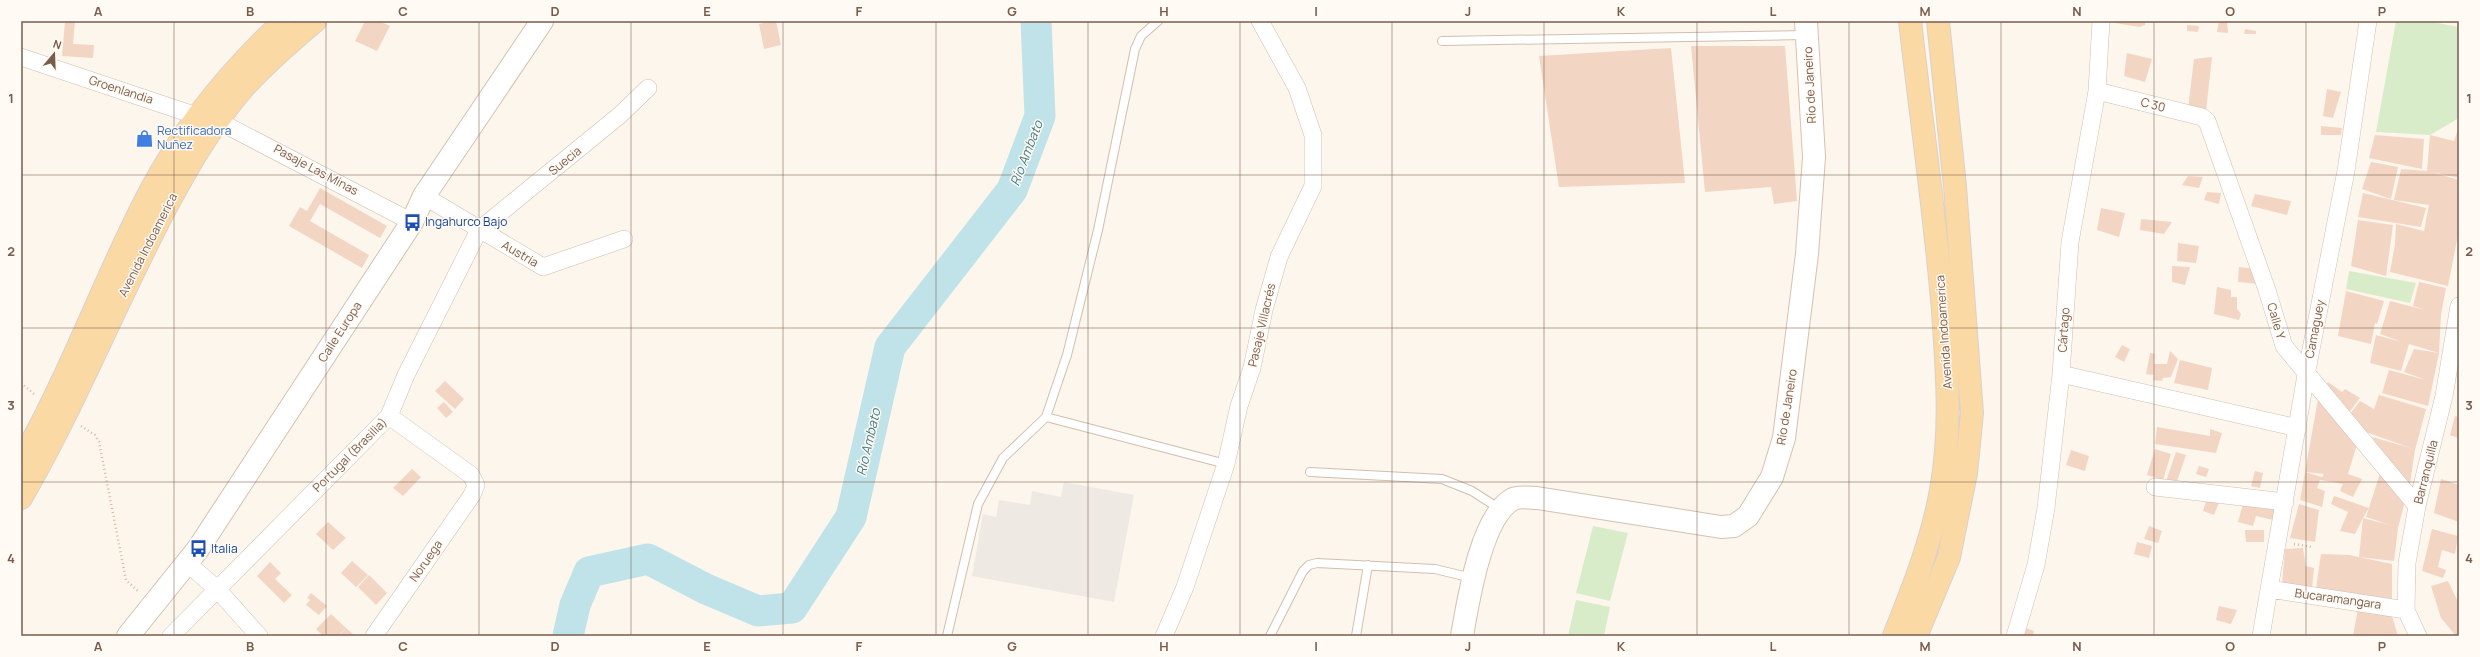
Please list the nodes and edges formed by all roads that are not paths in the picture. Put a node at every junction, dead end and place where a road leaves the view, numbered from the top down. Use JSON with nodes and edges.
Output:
{"nodes":[{"id":1,"x":284,"y":21,"type":"edge"},
{"id":2,"x":315,"y":21,"type":"edge"},
{"id":3,"x":542,"y":21,"type":"edge"},
{"id":4,"x":1158,"y":21,"type":"edge"},
{"id":5,"x":1260,"y":21,"type":"edge"},
{"id":6,"x":1910,"y":21,"type":"edge"},
{"id":7,"x":1938,"y":21,"type":"edge"},
{"id":8,"x":2101,"y":21,"type":"edge"},
{"id":9,"x":2368,"y":21,"type":"edge"},
{"id":10,"x":1807,"y":28,"type":"edge"},
{"id":11,"x":1442,"y":41,"type":"dead end"},
{"id":12,"x":21,"y":57,"type":"edge"},
{"id":13,"x":648,"y":88,"type":"dead end"},
{"id":14,"x":2096,"y":91,"type":"junction"},
{"id":15,"x":197,"y":116,"type":"junction"},
{"id":16,"x":218,"y":121,"type":"junction"},
{"id":17,"x":2207,"y":121,"type":"joint"},
{"id":18,"x":424,"y":196,"type":"junction"},
{"id":19,"x":412,"y":222,"type":"junction"},
{"id":20,"x":479,"y":230,"type":"junction"},
{"id":21,"x":624,"y":239,"type":"dead end"},
{"id":22,"x":2459,"y":306,"type":"edge"},
{"id":23,"x":2061,"y":374,"type":"junction"},
{"id":24,"x":2306,"y":375,"type":"junction"},
{"id":25,"x":2452,"y":399,"type":"edge"},
{"id":26,"x":389,"y":416,"type":"junction"},
{"id":27,"x":1046,"y":417,"type":"junction"},
{"id":28,"x":2298,"y":428,"type":"junction"},
{"id":29,"x":21,"y":460,"type":"edge"},
{"id":30,"x":1226,"y":464,"type":"junction"},
{"id":31,"x":1310,"y":472,"type":"dead end"},
{"id":32,"x":2155,"y":487,"type":"dead end"},
{"id":33,"x":21,"y":498,"type":"edge"},
{"id":34,"x":2285,"y":502,"type":"junction"},
{"id":35,"x":2417,"y":506,"type":"junction"},
{"id":36,"x":1500,"y":510,"type":"junction"},
{"id":37,"x":187,"y":563,"type":"junction"},
{"id":38,"x":1368,"y":565,"type":"junction"},
{"id":39,"x":1472,"y":578,"type":"junction"},
{"id":40,"x":217,"y":589,"type":"junction"},
{"id":41,"x":2269,"y":589,"type":"junction"},
{"id":42,"x":2406,"y":610,"type":"junction"},
{"id":43,"x":128,"y":636,"type":"edge"},
{"id":44,"x":172,"y":636,"type":"edge"},
{"id":45,"x":259,"y":636,"type":"edge"},
{"id":46,"x":374,"y":636,"type":"edge"},
{"id":47,"x":947,"y":636,"type":"edge"},
{"id":48,"x":1164,"y":636,"type":"edge"},
{"id":49,"x":1270,"y":636,"type":"edge"},
{"id":50,"x":1356,"y":636,"type":"edge"},
{"id":51,"x":1462,"y":636,"type":"edge"},
{"id":52,"x":1894,"y":636,"type":"edge"},
{"id":53,"x":1916,"y":636,"type":"edge"},
{"id":54,"x":2015,"y":636,"type":"edge"},
{"id":55,"x":2261,"y":636,"type":"edge"},
{"id":56,"x":2418,"y":636,"type":"edge"}],
"edges":[{"from":1,"to":15,"type":"main road","name":"Avenida Indoamerica"},
{"from":2,"to":16,"type":"main road","name":"Avenida Indoamerica"},
{"from":3,"to":18,"type":"street","name":"Calle Europa"},
{"from":4,"to":27,"type":"lane"},
{"from":5,"to":30,"type":"street","name":"Pasaje Villacrés"},
{"from":6,"to":52,"type":"main road","name":"Avenida Indoamerica"},
{"from":7,"to":53,"type":"main road","name":"Avenida Indoamerica"},
{"from":8,"to":14,"type":"street","name":"Cártago"},
{"from":9,"to":24,"type":"street","name":"Camaguey"},
{"from":10,"to":11,"type":"lane"},
{"from":10,"to":36,"type":"street","name":"Río de Janeiro"},
{"from":12,"to":15,"type":"street","name":"Groenlandia"},
{"from":13,"to":20,"type":"street","name":"Suecia"},
{"from":14,"to":17,"type":"street","name":"C 30"},
{"from":14,"to":23,"type":"street","name":"Cártago"},
{"from":15,"to":29,"type":"main road","name":"Avenida Indoamerica"},
{"from":16,"to":19,"type":"street","name":"Pasaje Las Minas"},
{"from":16,"to":33,"type":"main road","name":"Avenida Indoamerica"},
{"from":17,"to":24,"type":"street","name":"Calle Y"},
{"from":18,"to":19,"type":"street","name":"Calle Europa"},
{"from":18,"to":20,"type":"street","name":"Austria"},
{"from":19,"to":37,"type":"street","name":"Calle Europa"},
{"from":20,"to":21,"type":"street","name":"Austria"},
{"from":20,"to":26,"type":"street","name":"Portugal (Brasilia)"},
{"from":22,"to":25,"type":"street","name":"Barranquilla"},
{"from":23,"to":28,"type":"street"},
{"from":23,"to":54,"type":"street","name":"Cártago"},
{"from":24,"to":28,"type":"street","name":"Camaguey"},
{"from":24,"to":35,"type":"street","name":"Calle Y"},
{"from":25,"to":35,"type":"street","name":"Barranquilla"},
{"from":26,"to":40,"type":"street","name":"Portugal (Brasilia)"},
{"from":26,"to":46,"type":"street","name":"Noruega"},
{"from":27,"to":30,"type":"lane"},
{"from":27,"to":47,"type":"lane"},
{"from":28,"to":34,"type":"street","name":"Camaguey"},
{"from":30,"to":48,"type":"street","name":"Pasaje Villacrés"},
{"from":31,"to":36,"type":"lane"},
{"from":32,"to":34,"type":"street"},
{"from":34,"to":41,"type":"street","name":"Camaguey"},
{"from":35,"to":42,"type":"street","name":"Barranquilla"},
{"from":36,"to":39,"type":"street","name":"Río de Janeiro"},
{"from":37,"to":40,"type":"street"},
{"from":37,"to":43,"type":"street","name":"Calle Europa"},
{"from":38,"to":39,"type":"lane"},
{"from":38,"to":49,"type":"lane"},
{"from":38,"to":50,"type":"lane"},
{"from":39,"to":51,"type":"street","name":"Río de Janeiro"},
{"from":40,"to":44,"type":"street","name":"Portugal (Brasilia)"},
{"from":40,"to":45,"type":"street"},
{"from":41,"to":42,"type":"street","name":"Bucaramangara"},
{"from":41,"to":55,"type":"street","name":"Camaguey"},
{"from":42,"to":56,"type":"street","name":"Barranquilla"}]}
